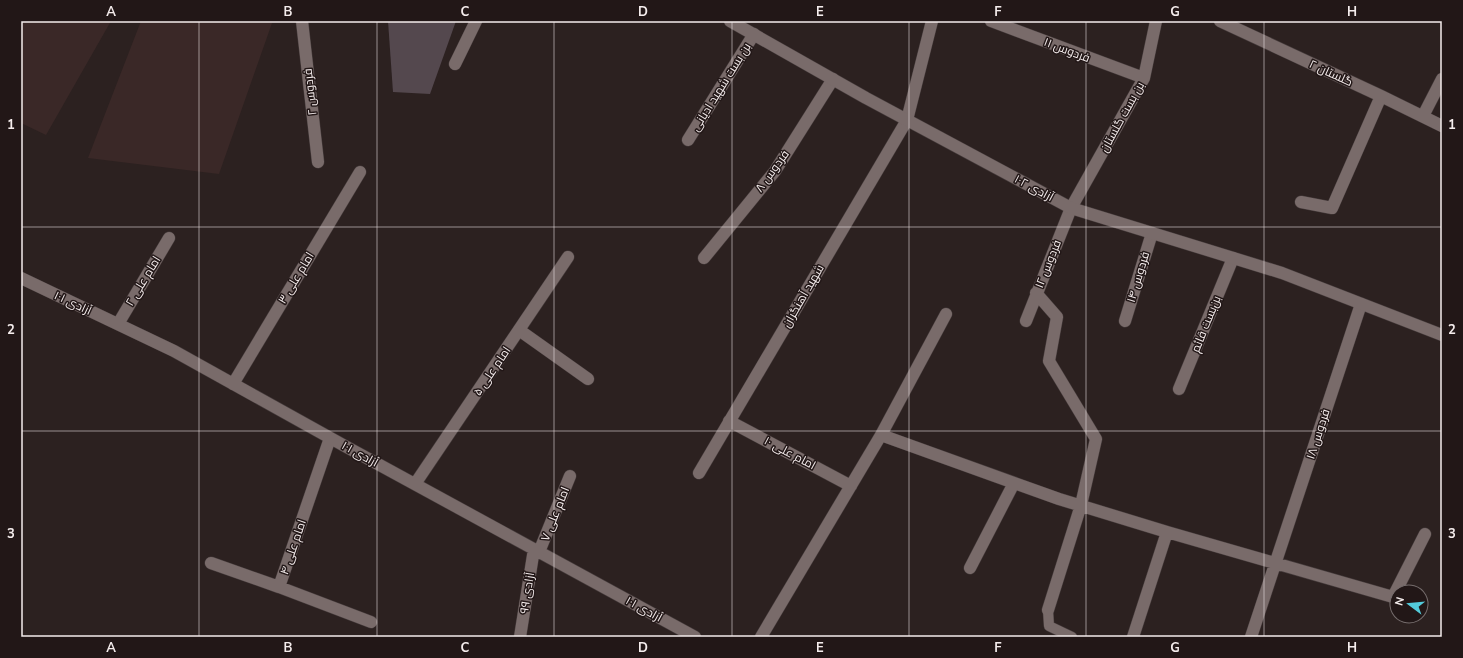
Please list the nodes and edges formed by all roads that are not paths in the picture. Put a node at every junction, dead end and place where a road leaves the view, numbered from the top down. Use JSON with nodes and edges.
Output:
{"nodes":[{"id":1,"x":302,"y":21,"type":"edge"},
{"id":2,"x":476,"y":21,"type":"edge"},
{"id":3,"x":730,"y":21,"type":"edge"},
{"id":4,"x":932,"y":21,"type":"edge"},
{"id":5,"x":991,"y":21,"type":"edge"},
{"id":6,"x":1156,"y":21,"type":"edge"},
{"id":7,"x":1220,"y":21,"type":"edge"},
{"id":8,"x":754,"y":34,"type":"junction"},
{"id":9,"x":455,"y":64,"type":"dead end"},
{"id":10,"x":1144,"y":78,"type":"junction"},
{"id":11,"x":834,"y":79,"type":"junction"},
{"id":12,"x":1442,"y":79,"type":"edge"},
{"id":13,"x":1381,"y":96,"type":"junction"},
{"id":14,"x":1423,"y":116,"type":"junction"},
{"id":15,"x":907,"y":120,"type":"junction"},
{"id":16,"x":1442,"y":126,"type":"edge"},
{"id":17,"x":688,"y":140,"type":"dead end"},
{"id":18,"x":318,"y":162,"type":"dead end"},
{"id":19,"x":360,"y":172,"type":"dead end"},
{"id":20,"x":1302,"y":202,"type":"dead end"},
{"id":21,"x":1071,"y":208,"type":"junction"},
{"id":22,"x":1152,"y":233,"type":"junction"},
{"id":23,"x":169,"y":238,"type":"dead end"},
{"id":24,"x":568,"y":257,"type":"dead end"},
{"id":25,"x":704,"y":258,"type":"dead end"},
{"id":26,"x":1233,"y":258,"type":"junction"},
{"id":27,"x":21,"y":278,"type":"edge"},
{"id":28,"x":1036,"y":293,"type":"junction"},
{"id":29,"x":1361,"y":304,"type":"junction"},
{"id":30,"x":946,"y":314,"type":"dead end"},
{"id":31,"x":1026,"y":321,"type":"dead end"},
{"id":32,"x":1125,"y":321,"type":"dead end"},
{"id":33,"x":118,"y":324,"type":"junction"},
{"id":34,"x":519,"y":330,"type":"junction"},
{"id":35,"x":1442,"y":335,"type":"edge"},
{"id":36,"x":588,"y":379,"type":"dead end"},
{"id":37,"x":233,"y":384,"type":"junction"},
{"id":38,"x":1179,"y":389,"type":"dead end"},
{"id":39,"x":729,"y":421,"type":"junction"},
{"id":40,"x":881,"y":435,"type":"junction"},
{"id":41,"x":330,"y":438,"type":"junction"},
{"id":42,"x":699,"y":473,"type":"dead end"},
{"id":43,"x":570,"y":476,"type":"dead end"},
{"id":44,"x":1014,"y":483,"type":"junction"},
{"id":45,"x":415,"y":484,"type":"junction"},
{"id":46,"x":851,"y":486,"type":"junction"},
{"id":47,"x":1081,"y":505,"type":"junction"},
{"id":48,"x":1167,"y":532,"type":"junction"},
{"id":49,"x":1425,"y":534,"type":"dead end"},
{"id":50,"x":536,"y":551,"type":"junction"},
{"id":51,"x":211,"y":563,"type":"dead end"},
{"id":52,"x":1276,"y":564,"type":"junction"},
{"id":53,"x":970,"y":568,"type":"dead end"},
{"id":54,"x":279,"y":587,"type":"junction"},
{"id":55,"x":1048,"y":610,"type":"joint"},
{"id":56,"x":371,"y":622,"type":"dead end"},
{"id":57,"x":520,"y":637,"type":"edge"},
{"id":58,"x":695,"y":637,"type":"edge"},
{"id":59,"x":761,"y":637,"type":"edge"},
{"id":60,"x":1072,"y":637,"type":"edge"},
{"id":61,"x":1133,"y":637,"type":"edge"},
{"id":62,"x":1251,"y":637,"type":"edge"}],
"edges":[{"from":1,"to":18,"type":"street","name":"فردوس ۲"},
{"from":2,"to":9,"type":"street"},
{"from":3,"to":8,"type":"street","name":"آزادی ۱۰۲"},
{"from":4,"to":15,"type":"street"},
{"from":5,"to":10,"type":"street","name":"فردوس ۱۱"},
{"from":6,"to":10,"type":"street","name":"بن بست گلستان"},
{"from":7,"to":13,"type":"street","name":"گلستان ۲"},
{"from":8,"to":11,"type":"street","name":"آزادی ۱۰۲"},
{"from":8,"to":17,"type":"street","name":"بن بست شهید ادیانی"},
{"from":10,"to":21,"type":"street","name":"بن بست گلستان"},
{"from":11,"to":15,"type":"street","name":"آزادی ۱۰۲"},
{"from":11,"to":25,"type":"street","name":"فردوس ۸"},
{"from":12,"to":14,"type":"street"},
{"from":13,"to":14,"type":"street","name":"گلستان ۲"},
{"from":13,"to":20,"type":"street"},
{"from":14,"to":16,"type":"street","name":"گلستان ۲"},
{"from":15,"to":21,"type":"street","name":"آزادی ۱۰۲"},
{"from":15,"to":39,"type":"street","name":"شهید آهنگران"},
{"from":19,"to":37,"type":"street","name":"امام علی ۳"},
{"from":21,"to":22,"type":"street","name":"آزادی ۱۰۲"},
{"from":21,"to":28,"type":"street","name":"فردوس ۱۲"},
{"from":22,"to":26,"type":"street","name":"آزادی ۱۰۲"},
{"from":22,"to":32,"type":"street","name":"فردوس ۱۴"},
{"from":23,"to":33,"type":"street","name":"امام علی ۲"},
{"from":24,"to":34,"type":"street","name":"امام علی ۵"},
{"from":26,"to":29,"type":"street","name":"آزادی ۱۰۲"},
{"from":26,"to":38,"type":"street","name":"بن‌بست قائم"},
{"from":27,"to":33,"type":"street","name":"آزادی ۱۰۱"},
{"from":28,"to":31,"type":"street","name":"فردوس ۱۲"},
{"from":28,"to":47,"type":"street"},
{"from":29,"to":35,"type":"street","name":"آزادی ۱۰۲"},
{"from":29,"to":52,"type":"street","name":"فردوس ۱۸"},
{"from":30,"to":40,"type":"street"},
{"from":33,"to":37,"type":"street","name":"آزادی ۱۰۱"},
{"from":34,"to":36,"type":"street"},
{"from":34,"to":45,"type":"street","name":"امام علی ۵"},
{"from":37,"to":41,"type":"street","name":"آزادی ۱۰۱"},
{"from":39,"to":42,"type":"street","name":"شهید آهنگران"},
{"from":39,"to":46,"type":"street","name":"امام علی ۱۰"},
{"from":40,"to":44,"type":"street"},
{"from":40,"to":46,"type":"street"},
{"from":41,"to":45,"type":"street","name":"آزادی ۱۰۱"},
{"from":41,"to":54,"type":"street","name":"امام علی ۴"},
{"from":43,"to":50,"type":"street","name":"امام علی ۷"},
{"from":44,"to":47,"type":"street"},
{"from":44,"to":53,"type":"street"},
{"from":45,"to":50,"type":"street","name":"آزادی ۱۰۱"},
{"from":46,"to":59,"type":"street"},
{"from":47,"to":48,"type":"street"},
{"from":47,"to":55,"type":"street"},
{"from":48,"to":52,"type":"street"},
{"from":48,"to":61,"type":"street"},
{"from":49,"to":52,"type":"street"},
{"from":50,"to":57,"type":"street","name":"آزادی ٩٩"},
{"from":50,"to":58,"type":"street","name":"آزادی ۱۰۱"},
{"from":51,"to":54,"type":"street","name":"امام علی ۴"},
{"from":52,"to":62,"type":"street","name":"فردوس ۱۸"},
{"from":54,"to":56,"type":"street"},
{"from":55,"to":60,"type":"lane"}]}
